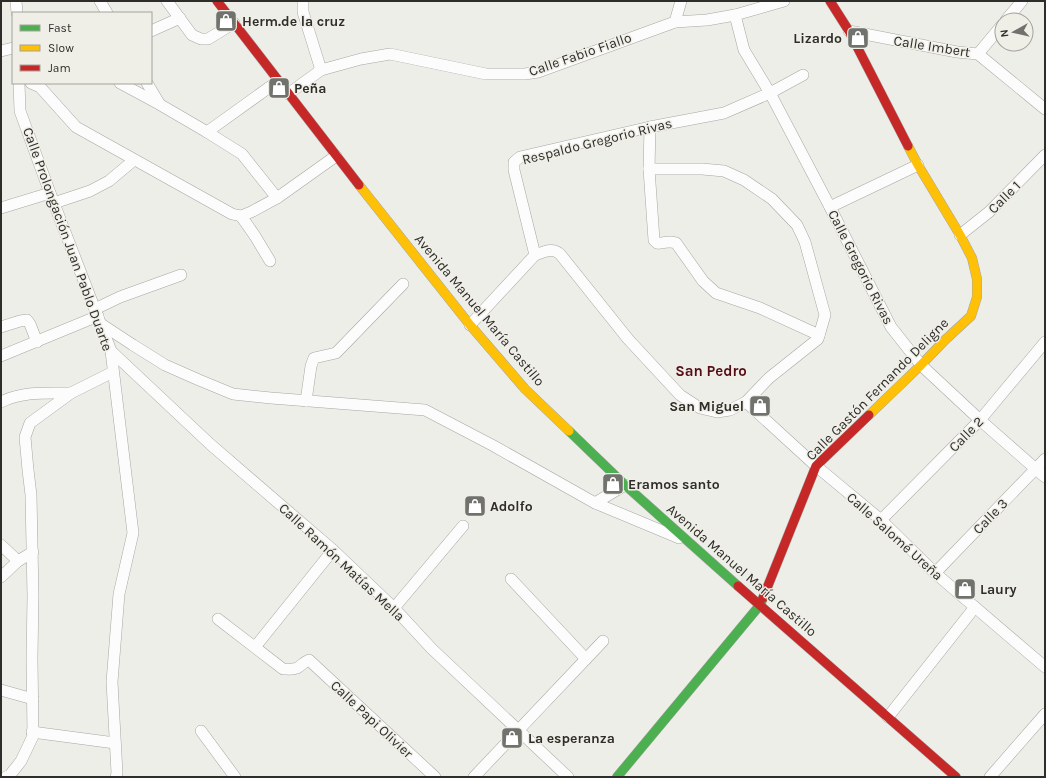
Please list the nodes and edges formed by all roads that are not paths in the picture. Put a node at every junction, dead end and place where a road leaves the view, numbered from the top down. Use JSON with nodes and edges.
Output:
{"nodes":[{"id":1,"x":16,"y":1,"type":"edge"},
{"id":2,"x":100,"y":1,"type":"edge"},
{"id":3,"x":167,"y":1,"type":"edge"},
{"id":4,"x":217,"y":1,"type":"edge"},
{"id":5,"x":303,"y":1,"type":"edge"},
{"id":6,"x":681,"y":1,"type":"edge"},
{"id":7,"x":784,"y":1,"type":"edge"},
{"id":8,"x":830,"y":1,"type":"edge"},
{"id":9,"x":1022,"y":1,"type":"edge"},
{"id":10,"x":17,"y":12,"type":"edge"},
{"id":11,"x":106,"y":12,"type":"edge"},
{"id":12,"x":1013,"y":12,"type":"edge"},
{"id":13,"x":735,"y":15,"type":"junction"},
{"id":14,"x":180,"y":18,"type":"junction"},
{"id":15,"x":674,"y":22,"type":"junction"},
{"id":16,"x":234,"y":23,"type":"junction"},
{"id":17,"x":152,"y":31,"type":"edge"},
{"id":18,"x":849,"y":31,"type":"junction"},
{"id":19,"x":994,"y":35,"type":"edge"},
{"id":20,"x":12,"y":48,"type":"edge"},
{"id":21,"x":1,"y":51,"type":"edge"},
{"id":22,"x":978,"y":54,"type":"junction"},
{"id":23,"x":322,"y":70,"type":"junction"},
{"id":24,"x":803,"y":75,"type":"dead end"},
{"id":25,"x":278,"y":81,"type":"junction"},
{"id":26,"x":19,"y":84,"type":"edge"},
{"id":27,"x":33,"y":84,"type":"edge"},
{"id":28,"x":122,"y":84,"type":"edge"},
{"id":29,"x":148,"y":84,"type":"edge"},
{"id":30,"x":288,"y":94,"type":"junction"},
{"id":31,"x":770,"y":94,"type":"junction"},
{"id":32,"x":159,"y":104,"type":"junction"},
{"id":33,"x":1045,"y":109,"type":"edge"},
{"id":34,"x":650,"y":127,"type":"junction"},
{"id":35,"x":206,"y":132,"type":"junction"},
{"id":36,"x":1045,"y":155,"type":"edge"},
{"id":37,"x":336,"y":156,"type":"junction"},
{"id":38,"x":134,"y":160,"type":"junction"},
{"id":39,"x":918,"y":165,"type":"junction"},
{"id":40,"x":649,"y":169,"type":"junction"},
{"id":41,"x":52,"y":198,"type":"junction"},
{"id":42,"x":277,"y":198,"type":"junction"},
{"id":43,"x":830,"y":207,"type":"junction"},
{"id":44,"x":1,"y":208,"type":"edge"},
{"id":45,"x":241,"y":216,"type":"junction"},
{"id":46,"x":960,"y":235,"type":"junction"},
{"id":47,"x":535,"y":255,"type":"junction"},
{"id":48,"x":270,"y":261,"type":"dead end"},
{"id":49,"x":181,"y":275,"type":"dead end"},
{"id":50,"x":404,"y":284,"type":"dead end"},
{"id":51,"x":98,"y":316,"type":"junction"},
{"id":52,"x":470,"y":325,"type":"junction"},
{"id":53,"x":1,"y":327,"type":"edge"},
{"id":54,"x":820,"y":334,"type":"junction"},
{"id":55,"x":37,"y":342,"type":"junction"},
{"id":56,"x":1045,"y":342,"type":"edge"},
{"id":57,"x":111,"y":351,"type":"junction"},
{"id":58,"x":1,"y":356,"type":"edge"},
{"id":59,"x":921,"y":365,"type":"junction"},
{"id":60,"x":113,"y":372,"type":"junction"},
{"id":61,"x":71,"y":393,"type":"junction"},
{"id":62,"x":306,"y":401,"type":"junction"},
{"id":63,"x":1,"y":402,"type":"edge"},
{"id":64,"x":746,"y":402,"type":"junction"},
{"id":65,"x":980,"y":420,"type":"junction"},
{"id":66,"x":1045,"y":459,"type":"edge"},
{"id":67,"x":816,"y":466,"type":"junction"},
{"id":68,"x":1036,"y":469,"type":"junction"},
{"id":69,"x":1045,"y":477,"type":"edge"},
{"id":70,"x":625,"y":485,"type":"junction"},
{"id":71,"x":595,"y":503,"type":"junction"},
{"id":72,"x":881,"y":520,"type":"junction"},
{"id":73,"x":463,"y":526,"type":"dead end"},
{"id":74,"x":688,"y":541,"type":"junction"},
{"id":75,"x":1,"y":546,"type":"edge"},
{"id":76,"x":333,"y":550,"type":"junction"},
{"id":77,"x":32,"y":552,"type":"junction"},
{"id":78,"x":18,"y":562,"type":"junction"},
{"id":79,"x":935,"y":573,"type":"junction"},
{"id":80,"x":1,"y":577,"type":"edge"},
{"id":81,"x":512,"y":579,"type":"dead end"},
{"id":82,"x":760,"y":605,"type":"junction"},
{"id":83,"x":975,"y":607,"type":"junction"},
{"id":84,"x":394,"y":608,"type":"junction"},
{"id":85,"x":218,"y":620,"type":"dead end"},
{"id":86,"x":603,"y":641,"type":"dead end"},
{"id":87,"x":255,"y":647,"type":"junction"},
{"id":88,"x":586,"y":659,"type":"junction"},
{"id":89,"x":1045,"y":668,"type":"edge"},
{"id":90,"x":1,"y":690,"type":"edge"},
{"id":91,"x":33,"y":699,"type":"junction"},
{"id":92,"x":1045,"y":714,"type":"edge"},
{"id":93,"x":888,"y":717,"type":"junction"},
{"id":94,"x":518,"y":730,"type":"junction"},
{"id":95,"x":201,"y":731,"type":"dead end"},
{"id":96,"x":32,"y":732,"type":"junction"},
{"id":97,"x":115,"y":743,"type":"junction"},
{"id":98,"x":6,"y":777,"type":"edge"},
{"id":99,"x":116,"y":777,"type":"edge"},
{"id":100,"x":235,"y":777,"type":"edge"},
{"id":101,"x":435,"y":777,"type":"edge"},
{"id":102,"x":474,"y":777,"type":"edge"},
{"id":103,"x":568,"y":777,"type":"edge"},
{"id":104,"x":617,"y":777,"type":"edge"},
{"id":105,"x":956,"y":777,"type":"edge"},
{"id":106,"x":990,"y":777,"type":"edge"}],
"edges":[{"from":1,"to":10,"type":"street"},
{"from":2,"to":11,"type":"street"},
{"from":3,"to":14,"type":"street"},
{"from":4,"to":16,"type":"street","name":"Avenida Manuel María Castillo"},
{"from":5,"to":23,"type":"street"},
{"from":6,"to":15,"type":"street"},
{"from":7,"to":13,"type":"street","name":"Calle Fabio Fiallo"},
{"from":8,"to":18,"type":"street","name":"Calle Gastón Fernando Deligne"},
{"from":9,"to":12,"type":"street"},
{"from":13,"to":15,"type":"street","name":"Calle Fabio Fiallo"},
{"from":13,"to":31,"type":"street","name":"Calle Gregorio Rivas"},
{"from":14,"to":16,"type":"street"},
{"from":14,"to":17,"type":"street"},
{"from":15,"to":23,"type":"street","name":"Calle Fabio Fiallo"},
{"from":16,"to":25,"type":"street","name":"Avenida Manuel María Castillo"},
{"from":18,"to":22,"type":"street","name":"Calle Imbert"},
{"from":18,"to":39,"type":"street","name":"Calle Gastón Fernando Deligne"},
{"from":19,"to":22,"type":"street"},
{"from":20,"to":21,"type":"street"},
{"from":22,"to":33,"type":"street","name":"Calle Imbert"},
{"from":23,"to":30,"type":"street","name":"Calle Fabio Fiallo"},
{"from":24,"to":31,"type":"street","name":"Respaldo Gregorio Rivas"},
{"from":25,"to":30,"type":"street","name":"Avenida Manuel María Castillo"},
{"from":25,"to":35,"type":"street"},
{"from":26,"to":41,"type":"street","name":"Calle Prolongación Juan Pablo Duarte"},
{"from":27,"to":38,"type":"street"},
{"from":28,"to":32,"type":"street"},
{"from":29,"to":32,"type":"street"},
{"from":30,"to":37,"type":"street","name":"Avenida Manuel María Castillo"},
{"from":31,"to":34,"type":"street","name":"Respaldo Gregorio Rivas"},
{"from":31,"to":43,"type":"street","name":"Calle Gregorio Rivas"},
{"from":32,"to":35,"type":"street"},
{"from":34,"to":40,"type":"street"},
{"from":34,"to":47,"type":"street","name":"Respaldo Gregorio Rivas"},
{"from":35,"to":42,"type":"street"},
{"from":36,"to":46,"type":"street","name":"Calle 1"},
{"from":37,"to":42,"type":"street"},
{"from":37,"to":52,"type":"street","name":"Avenida Manuel María Castillo"},
{"from":38,"to":41,"type":"street"},
{"from":38,"to":45,"type":"street"},
{"from":39,"to":43,"type":"street"},
{"from":39,"to":46,"type":"street","name":"Calle Gastón Fernando Deligne"},
{"from":40,"to":54,"type":"street"},
{"from":40,"to":54,"type":"street"},
{"from":41,"to":44,"type":"street"},
{"from":41,"to":51,"type":"street","name":"Calle Prolongación Juan Pablo Duarte"},
{"from":42,"to":45,"type":"street"},
{"from":43,"to":59,"type":"street","name":"Calle Gregorio Rivas"},
{"from":45,"to":48,"type":"street"},
{"from":46,"to":59,"type":"street","name":"Calle Gastón Fernando Deligne"},
{"from":47,"to":52,"type":"street"},
{"from":47,"to":64,"type":"street"},
{"from":49,"to":51,"type":"street"},
{"from":50,"to":62,"type":"street"},
{"from":51,"to":55,"type":"street"},
{"from":51,"to":57,"type":"street","name":"Calle Prolongación Juan Pablo Duarte"},
{"from":51,"to":62,"type":"street"},
{"from":52,"to":70,"type":"street","name":"Avenida Manuel María Castillo"},
{"from":53,"to":55,"type":"street"},
{"from":54,"to":64,"type":"street"},
{"from":55,"to":58,"type":"street"},
{"from":56,"to":65,"type":"street","name":"Calle 2"},
{"from":57,"to":60,"type":"street","name":"Calle Prolongación Juan Pablo Duarte"},
{"from":57,"to":76,"type":"street","name":"Calle Ramón Matías Mella"},
{"from":59,"to":65,"type":"street","name":"Calle Gregorio Rivas"},
{"from":59,"to":67,"type":"street","name":"Calle Gastón Fernando Deligne"},
{"from":60,"to":61,"type":"street"},
{"from":60,"to":97,"type":"street","name":"Calle Prolongación Juan Pablo Duarte"},
{"from":61,"to":63,"type":"street"},
{"from":61,"to":77,"type":"street"},
{"from":62,"to":71,"type":"street"},
{"from":64,"to":67,"type":"street","name":"Calle Salomé Ureña"},
{"from":65,"to":68,"type":"street","name":"Calle Gregorio Rivas"},
{"from":65,"to":72,"type":"street","name":"Calle 2"},
{"from":66,"to":68,"type":"street","name":"Calle 3"},
{"from":67,"to":72,"type":"street","name":"Calle Salomé Ureña"},
{"from":67,"to":82,"type":"street","name":"Calle Gastón Fernando Deligne"},
{"from":68,"to":69,"type":"street","name":"Calle Gregorio Rivas"},
{"from":68,"to":79,"type":"street","name":"Calle 3"},
{"from":70,"to":71,"type":"street"},
{"from":70,"to":74,"type":"street","name":"Avenida Manuel María Castillo"},
{"from":71,"to":74,"type":"street"},
{"from":72,"to":79,"type":"street","name":"Calle Salomé Ureña"},
{"from":73,"to":84,"type":"street"},
{"from":74,"to":82,"type":"street","name":"Avenida Manuel María Castillo"},
{"from":75,"to":78,"type":"street"},
{"from":76,"to":84,"type":"street","name":"Calle Ramón Matías Mella"},
{"from":76,"to":87,"type":"street"},
{"from":77,"to":78,"type":"street"},
{"from":77,"to":91,"type":"street"},
{"from":78,"to":80,"type":"street"},
{"from":79,"to":83,"type":"street","name":"Calle Salomé Ureña"},
{"from":81,"to":88,"type":"street"},
{"from":82,"to":93,"type":"street","name":"Avenida Manuel María Castillo"},
{"from":82,"to":104,"type":"street","name":"Calle Gastón Fernando Deligne"},
{"from":83,"to":89,"type":"street","name":"Calle Salomé Ureña"},
{"from":83,"to":93,"type":"street"},
{"from":84,"to":94,"type":"street","name":"Calle Ramón Matías Mella"},
{"from":85,"to":87,"type":"street"},
{"from":86,"to":88,"type":"street"},
{"from":87,"to":101,"type":"street","name":"Calle Papi Olivier"},
{"from":88,"to":94,"type":"street"},
{"from":90,"to":91,"type":"street"},
{"from":91,"to":96,"type":"street"},
{"from":92,"to":106,"type":"street"},
{"from":93,"to":105,"type":"street","name":"Avenida Manuel María Castillo"},
{"from":94,"to":102,"type":"street"},
{"from":94,"to":103,"type":"street","name":"Calle Ramón Matías Mella"},
{"from":95,"to":100,"type":"street"},
{"from":96,"to":97,"type":"street"},
{"from":96,"to":98,"type":"street"},
{"from":97,"to":99,"type":"street","name":"Calle Prolongación Juan Pablo Duarte"}]}
